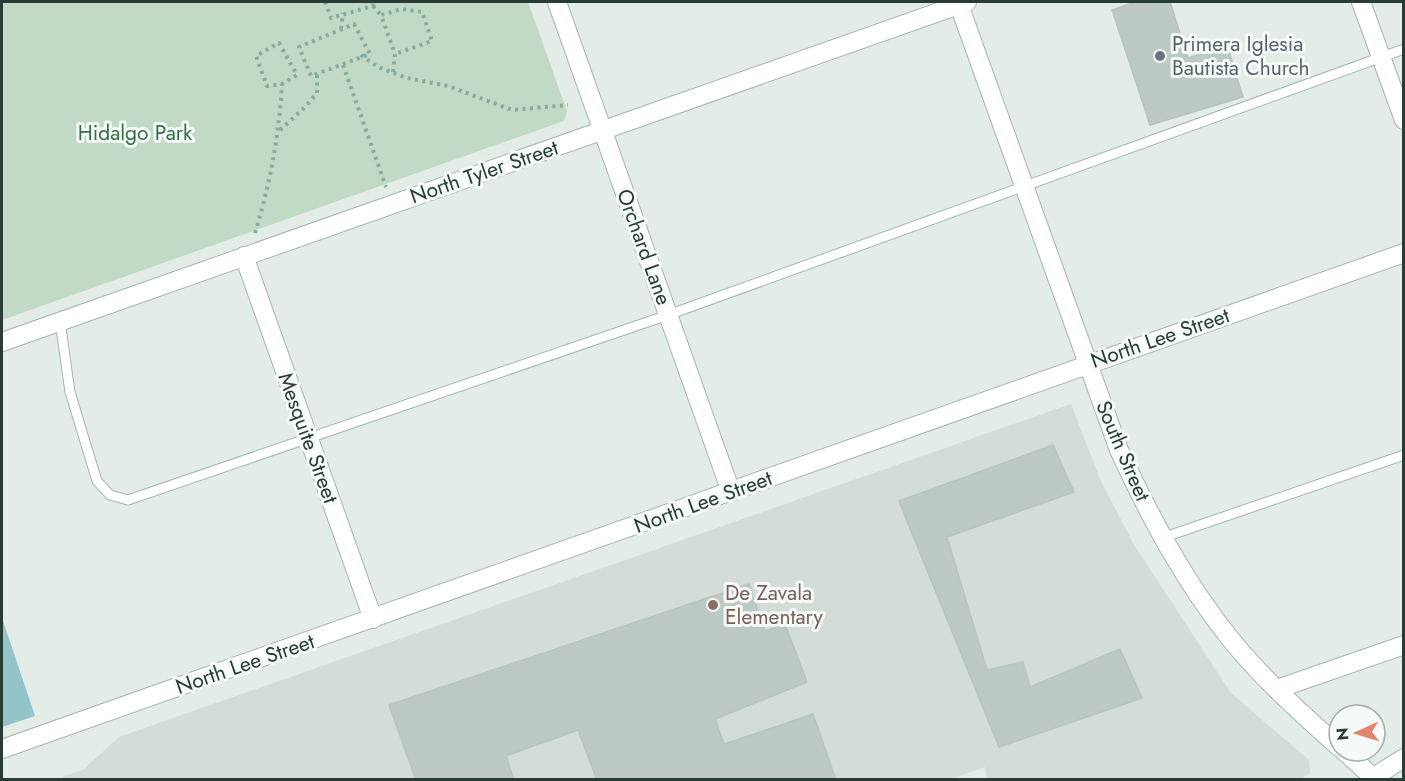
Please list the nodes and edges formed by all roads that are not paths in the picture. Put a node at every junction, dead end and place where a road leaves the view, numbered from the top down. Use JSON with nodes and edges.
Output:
{"nodes":[{"id":1,"x":558,"y":2,"type":"edge"},
{"id":2,"x":961,"y":2,"type":"edge"},
{"id":3,"x":1361,"y":2,"type":"edge"},
{"id":4,"x":1404,"y":49,"type":"edge"},
{"id":5,"x":1381,"y":57,"type":"junction"},
{"id":6,"x":1404,"y":120,"type":"edge"},
{"id":7,"x":603,"y":131,"type":"junction"},
{"id":8,"x":1024,"y":186,"type":"junction"},
{"id":9,"x":1404,"y":253,"type":"edge"},
{"id":10,"x":246,"y":255,"type":"junction"},
{"id":11,"x":668,"y":315,"type":"junction"},
{"id":12,"x":60,"y":321,"type":"junction"},
{"id":13,"x":2,"y":342,"type":"edge"},
{"id":14,"x":1088,"y":363,"type":"junction"},
{"id":15,"x":308,"y":436,"type":"junction"},
{"id":16,"x":1404,"y":455,"type":"edge"},
{"id":17,"x":730,"y":492,"type":"junction"},
{"id":18,"x":1162,"y":538,"type":"junction"},
{"id":19,"x":373,"y":619,"type":"junction"},
{"id":20,"x":1404,"y":645,"type":"edge"},
{"id":21,"x":1277,"y":689,"type":"junction"},
{"id":22,"x":1327,"y":736,"type":"edge"},
{"id":23,"x":2,"y":749,"type":"edge"},
{"id":24,"x":1404,"y":758,"type":"edge"},
{"id":25,"x":1356,"y":763,"type":"edge"},
{"id":26,"x":1372,"y":779,"type":"edge"}],
"edges":[{"from":1,"to":7,"type":"street","name":"Orchard Lane"},
{"from":2,"to":7,"type":"street","name":"North Tyler Street"},
{"from":2,"to":8,"type":"street","name":"South Street"},
{"from":3,"to":5,"type":"street"},
{"from":4,"to":5,"type":"lane"},
{"from":5,"to":6,"type":"street"},
{"from":5,"to":8,"type":"lane"},
{"from":7,"to":10,"type":"street","name":"North Tyler Street"},
{"from":7,"to":11,"type":"street","name":"Orchard Lane"},
{"from":8,"to":11,"type":"lane"},
{"from":8,"to":14,"type":"street","name":"South Street"},
{"from":9,"to":14,"type":"street","name":"North Lee Street"},
{"from":10,"to":12,"type":"street","name":"North Tyler Street"},
{"from":10,"to":15,"type":"street","name":"Mesquite Street"},
{"from":11,"to":15,"type":"lane"},
{"from":11,"to":17,"type":"street","name":"Orchard Lane"},
{"from":12,"to":13,"type":"street","name":"North Tyler Street"},
{"from":12,"to":15,"type":"lane"},
{"from":14,"to":17,"type":"street","name":"North Lee Street"},
{"from":14,"to":18,"type":"street","name":"South Street"},
{"from":15,"to":19,"type":"street","name":"Mesquite Street"},
{"from":16,"to":18,"type":"lane"},
{"from":17,"to":19,"type":"street","name":"North Lee Street"},
{"from":18,"to":21,"type":"street","name":"South Street"},
{"from":19,"to":23,"type":"street","name":"North Lee Street"},
{"from":20,"to":21,"type":"street"},
{"from":21,"to":22,"type":"street","name":"South Street"},
{"from":24,"to":26,"type":"street"},
{"from":25,"to":26,"type":"street"}]}
